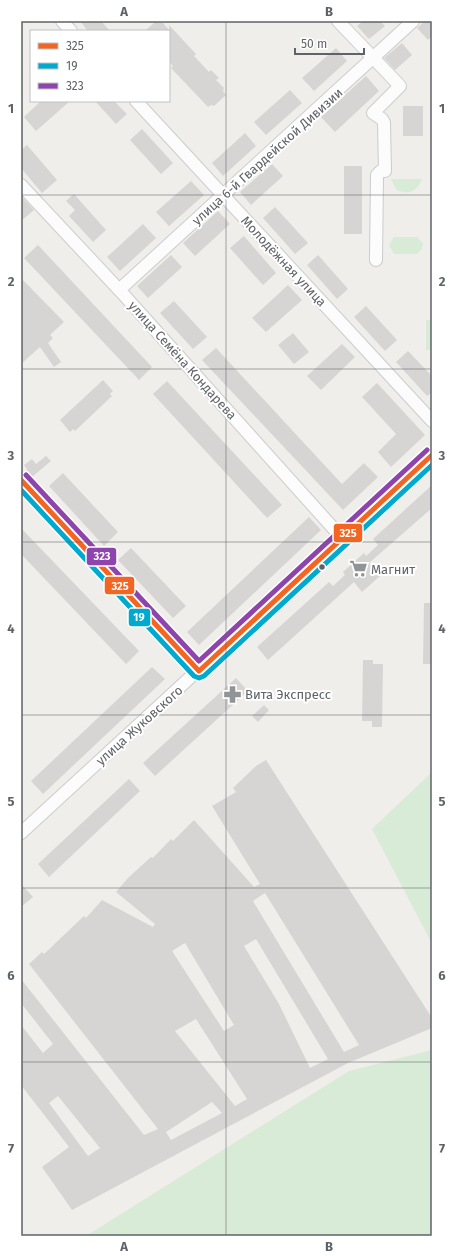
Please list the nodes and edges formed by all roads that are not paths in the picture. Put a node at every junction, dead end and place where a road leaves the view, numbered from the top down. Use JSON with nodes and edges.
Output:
{"nodes":[{"id":1,"x":62,"y":21,"type":"edge"},
{"id":2,"x":338,"y":21,"type":"edge"},
{"id":3,"x":413,"y":21,"type":"edge"},
{"id":4,"x":70,"y":30,"type":"edge"},
{"id":5,"x":374,"y":58,"type":"junction"},
{"id":6,"x":137,"y":102,"type":"edge"},
{"id":7,"x":21,"y":185,"type":"edge"},
{"id":8,"x":223,"y":196,"type":"junction"},
{"id":9,"x":376,"y":260,"type":"dead end"},
{"id":10,"x":119,"y":290,"type":"junction"},
{"id":11,"x":432,"y":421,"type":"edge"},
{"id":12,"x":432,"y":455,"type":"edge"},
{"id":13,"x":21,"y":480,"type":"edge"},
{"id":14,"x":342,"y":538,"type":"junction"},
{"id":15,"x":199,"y":671,"type":"junction"},
{"id":16,"x":21,"y":833,"type":"edge"}],
"edges":[{"from":1,"to":4,"type":"street"},
{"from":2,"to":5,"type":"street"},
{"from":3,"to":5,"type":"street","name":"улица 6-й Гвардейской Дивизии"},
{"from":5,"to":8,"type":"street","name":"улица 6-й Гвардейской Дивизии"},
{"from":5,"to":9,"type":"street"},
{"from":6,"to":8,"type":"street","name":"Молодёжная улица"},
{"from":7,"to":10,"type":"street","name":"улица Семёна Кондарева"},
{"from":8,"to":10,"type":"street","name":"улица 6-й Гвардейской Дивизии"},
{"from":8,"to":11,"type":"street","name":"Молодёжная улица"},
{"from":10,"to":14,"type":"street","name":"улица Семёна Кондарева"},
{"from":12,"to":14,"type":"street","name":"улица Жуковского"},
{"from":13,"to":15,"type":"street"},
{"from":14,"to":15,"type":"street","name":"улица Жуковского"},
{"from":15,"to":16,"type":"street","name":"улица Жуковского"}]}
